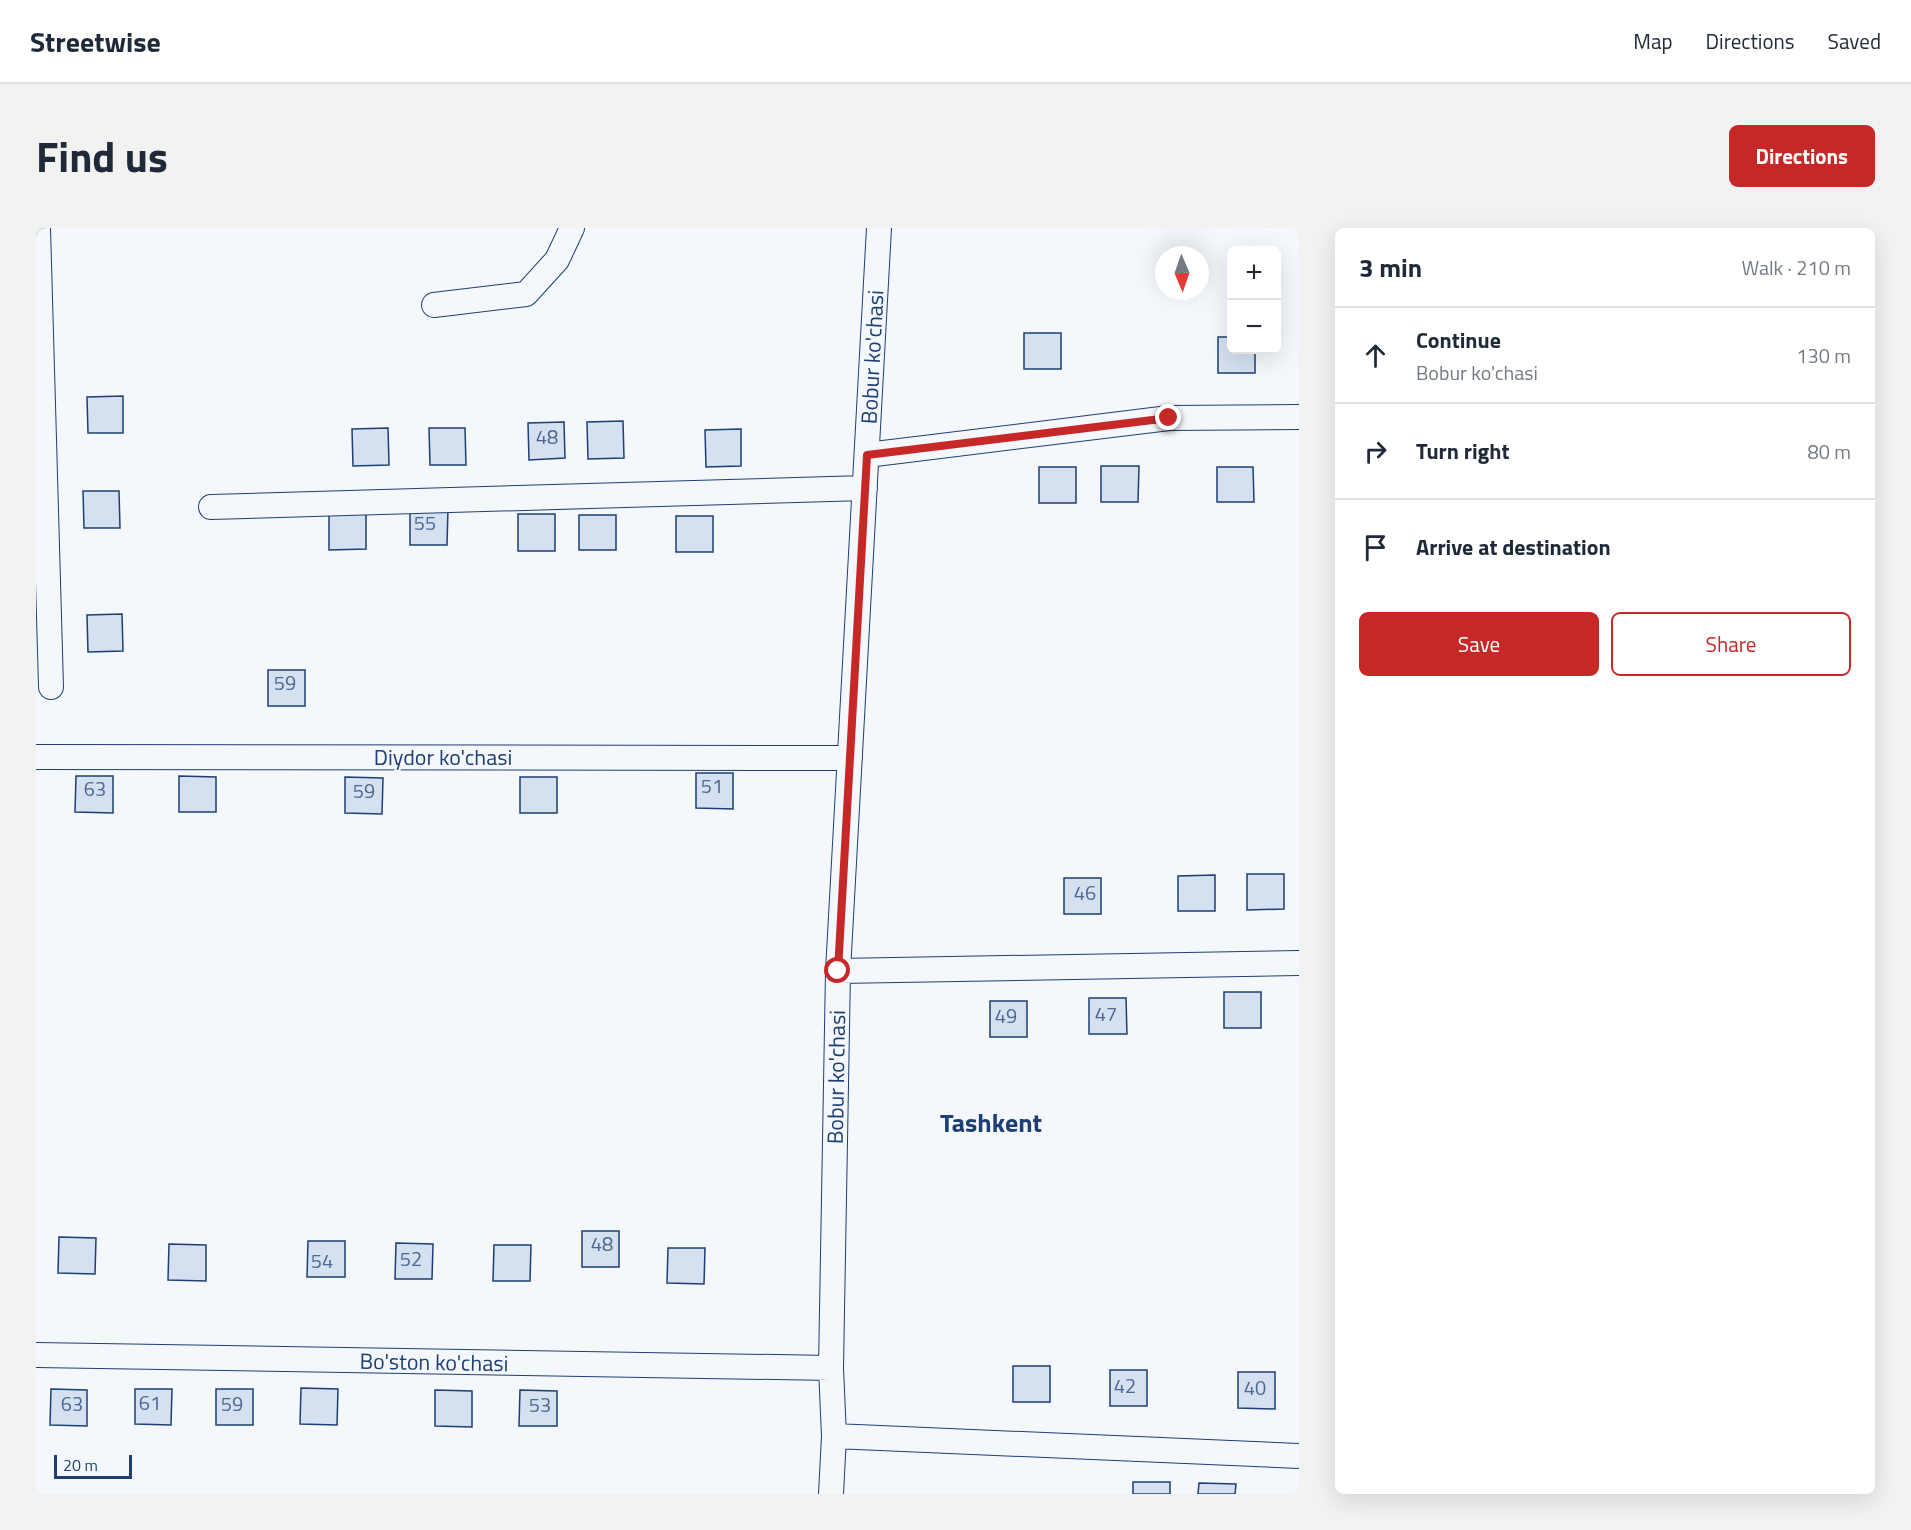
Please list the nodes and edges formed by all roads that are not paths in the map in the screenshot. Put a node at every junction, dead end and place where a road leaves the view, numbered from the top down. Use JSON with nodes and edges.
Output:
{"nodes":[{"id":1,"x":38,"y":228,"type":"edge"},
{"id":2,"x":572,"y":228,"type":"edge"},
{"id":3,"x":879,"y":228,"type":"edge"},
{"id":4,"x":434,"y":305,"type":"dead end"},
{"id":5,"x":1299,"y":417,"type":"edge"},
{"id":6,"x":867,"y":455,"type":"junction"},
{"id":7,"x":865,"y":488,"type":"junction"},
{"id":8,"x":211,"y":507,"type":"dead end"},
{"id":9,"x":51,"y":687,"type":"dead end"},
{"id":10,"x":36,"y":757,"type":"edge"},
{"id":11,"x":850,"y":758,"type":"junction"},
{"id":12,"x":1299,"y":963,"type":"edge"},
{"id":13,"x":838,"y":971,"type":"junction"},
{"id":14,"x":36,"y":1355,"type":"edge"},
{"id":15,"x":831,"y":1368,"type":"junction"},
{"id":16,"x":834,"y":1436,"type":"junction"},
{"id":17,"x":1299,"y":1456,"type":"edge"},
{"id":18,"x":831,"y":1494,"type":"edge"}],
"edges":[{"from":1,"to":9,"type":"street"},
{"from":2,"to":4,"type":"street"},
{"from":3,"to":6,"type":"street","name":"Bobur ko'chasi"},
{"from":5,"to":6,"type":"street"},
{"from":6,"to":7,"type":"street","name":"Bobur ko'chasi"},
{"from":7,"to":8,"type":"street"},
{"from":7,"to":11,"type":"street","name":"Bobur ko'chasi"},
{"from":10,"to":11,"type":"street","name":"Diydor ko'chasi"},
{"from":11,"to":13,"type":"street","name":"Bobur ko'chasi"},
{"from":12,"to":13,"type":"street"},
{"from":13,"to":15,"type":"street","name":"Bobur ko'chasi"},
{"from":14,"to":15,"type":"street","name":"Bo'ston ko'chasi"},
{"from":15,"to":16,"type":"street","name":"Bobur ko'chasi"},
{"from":16,"to":17,"type":"street"},
{"from":16,"to":18,"type":"street","name":"Bobur ko'chasi"}]}
